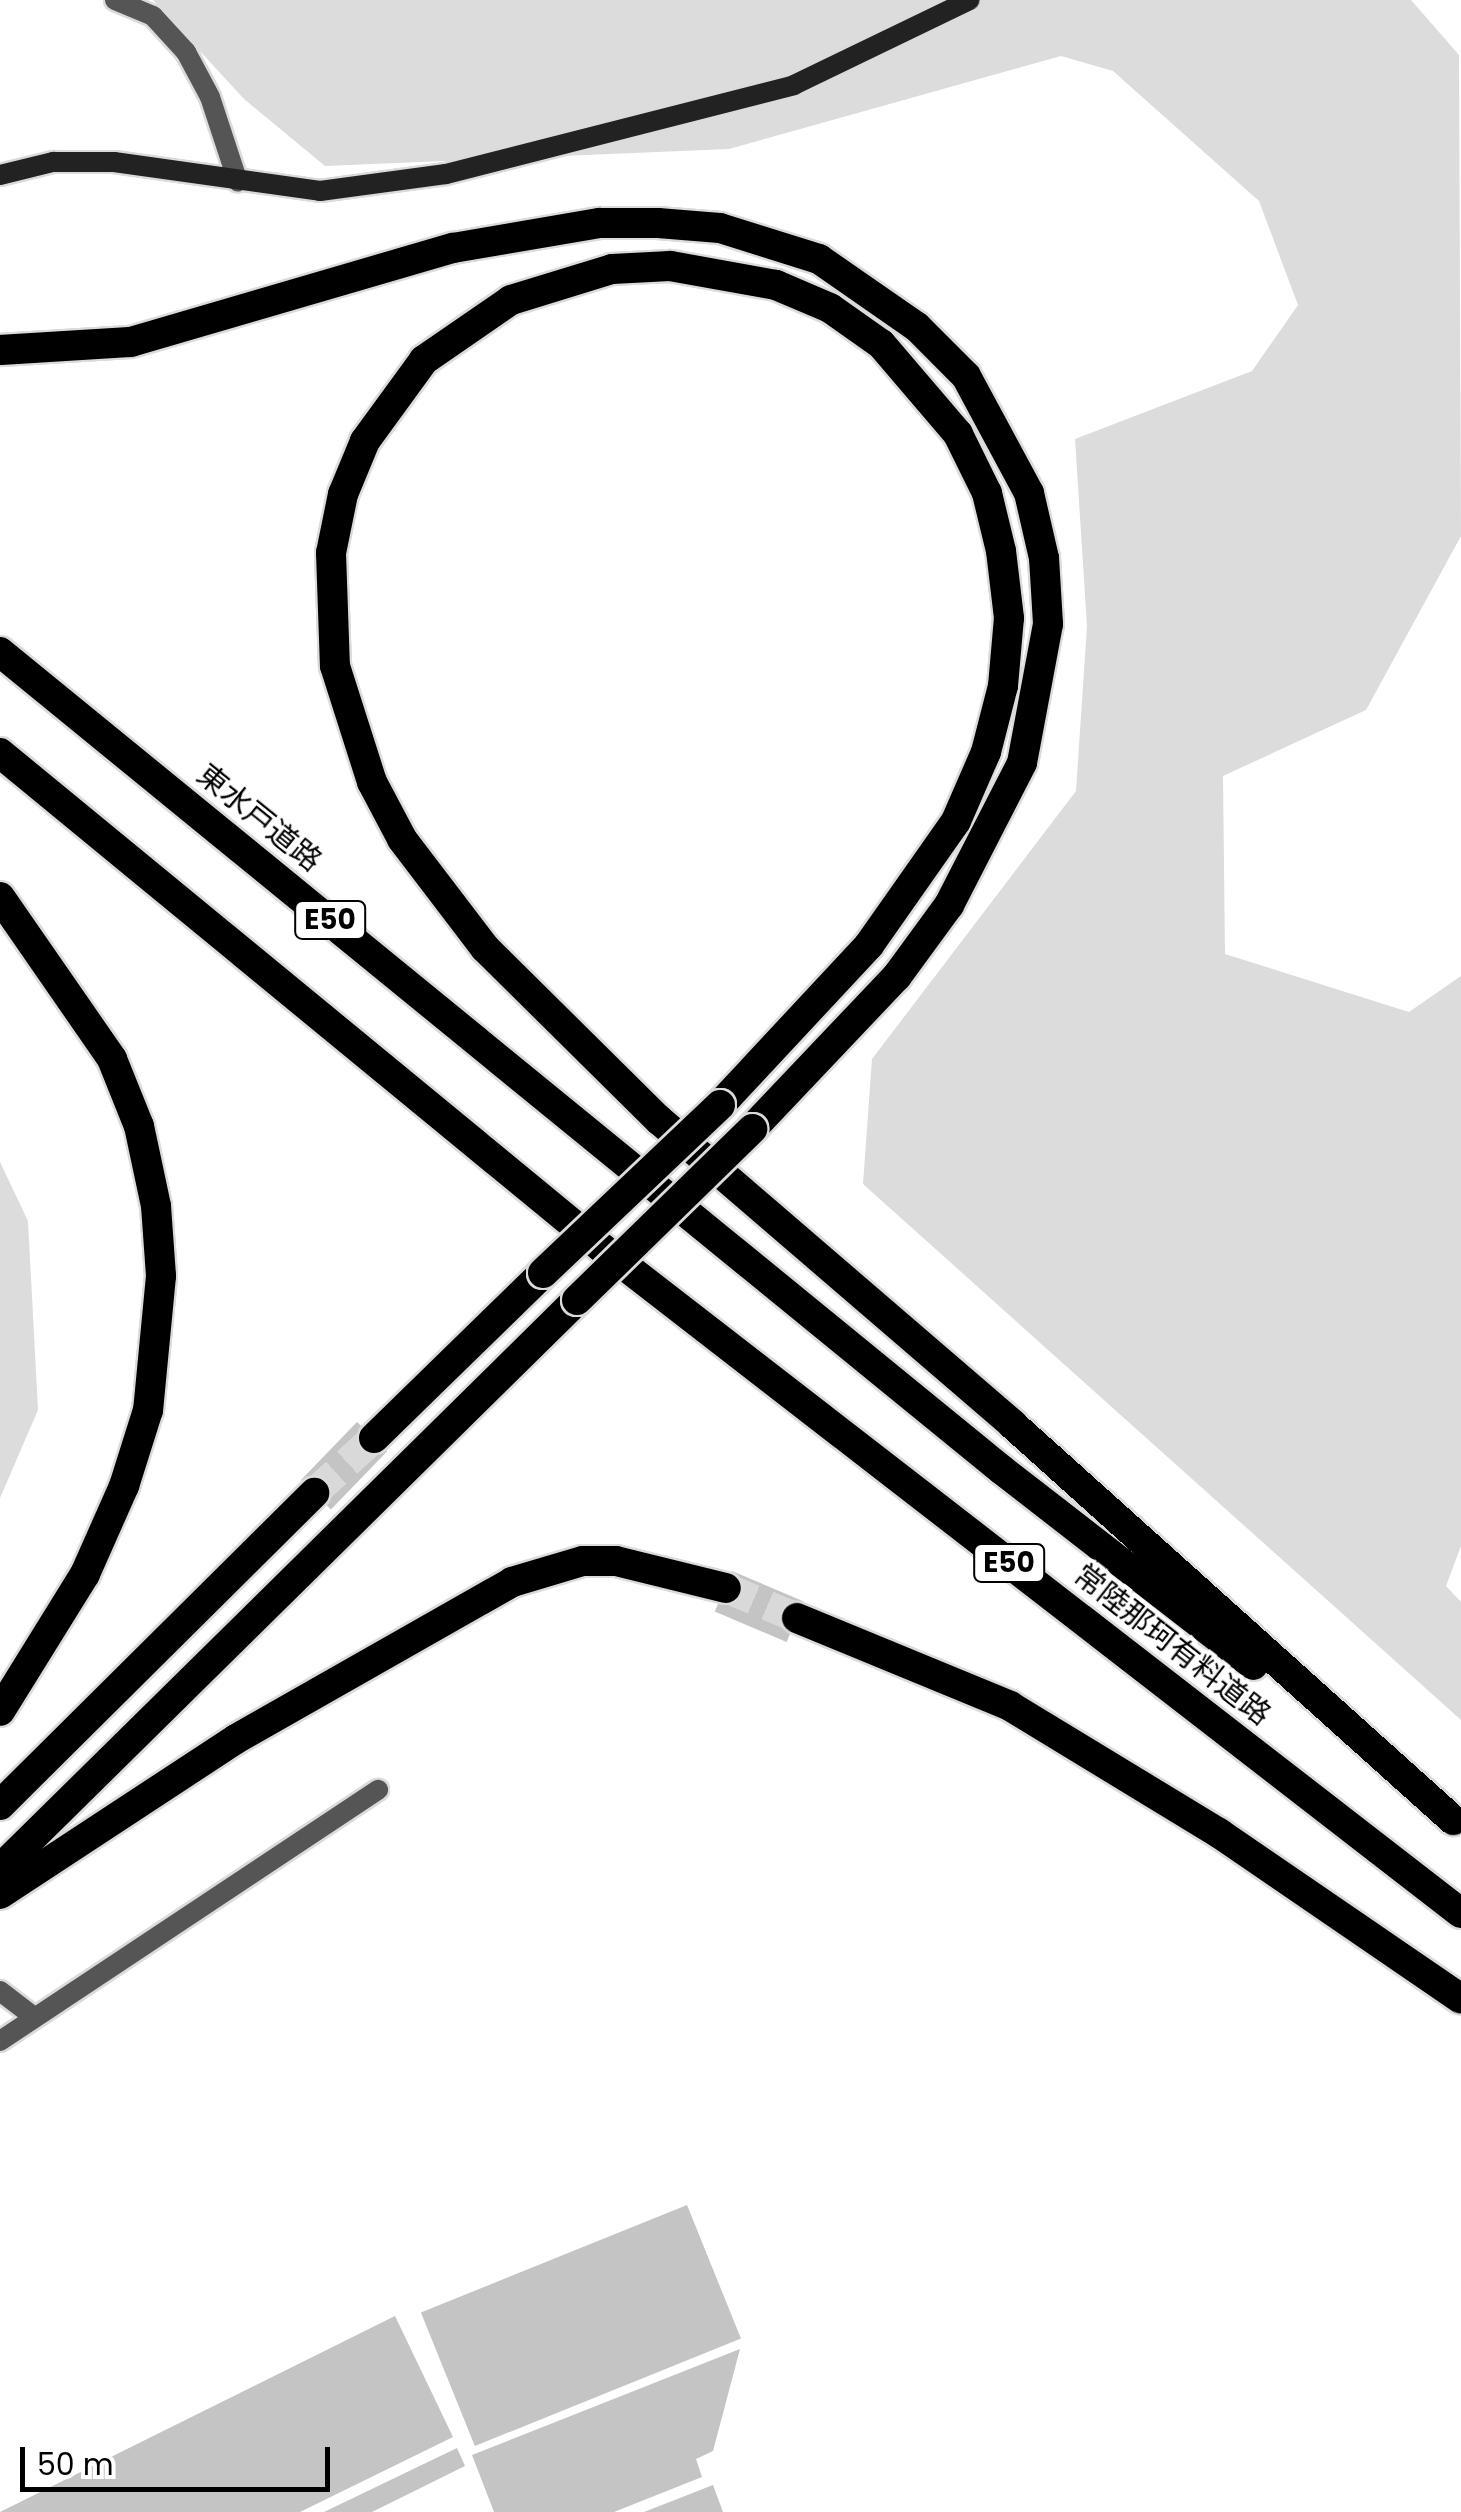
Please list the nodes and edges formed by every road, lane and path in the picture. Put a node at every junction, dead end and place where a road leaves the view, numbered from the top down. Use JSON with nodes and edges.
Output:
{"nodes":[{"id":1,"x":116,"y":0,"type":"edge"},
{"id":2,"x":970,"y":0,"type":"edge"},
{"id":3,"x":0,"y":175,"type":"edge"},
{"id":4,"x":238,"y":182,"type":"junction"},
{"id":5,"x":0,"y":350,"type":"edge"},
{"id":6,"x":0,"y":652,"type":"edge"},
{"id":7,"x":0,"y":753,"type":"edge"},
{"id":8,"x":0,"y":897,"type":"edge"},
{"id":9,"x":659,"y":1189,"type":"joint"},
{"id":10,"x":374,"y":1438,"type":"tunnel mouth"},
{"id":11,"x":314,"y":1493,"type":"tunnel mouth"},
{"id":12,"x":726,"y":1588,"type":"tunnel mouth"},
{"id":13,"x":797,"y":1618,"type":"tunnel mouth"},
{"id":14,"x":0,"y":1712,"type":"edge"},
{"id":15,"x":378,"y":1790,"type":"dead end"},
{"id":16,"x":0,"y":1805,"type":"edge"},
{"id":17,"x":1457,"y":1823,"type":"edge"},
{"id":18,"x":0,"y":1869,"type":"edge"},
{"id":19,"x":0,"y":1894,"type":"edge"},
{"id":20,"x":1461,"y":1913,"type":"edge"},
{"id":21,"x":2,"y":1993,"type":"edge"},
{"id":22,"x":1461,"y":1999,"type":"edge"},
{"id":23,"x":34,"y":2017,"type":"junction"},
{"id":24,"x":0,"y":2040,"type":"edge"}],
"edges":[{"from":1,"to":4,"type":"street"},
{"from":2,"to":4,"type":"street"},
{"from":3,"to":4,"type":"street"},
{"from":5,"to":18,"type":"highway","bridge":true},
{"from":6,"to":9,"type":"highway","name":"東水戸道路","number":"E50"},
{"from":7,"to":20,"type":"highway","name":"常陸那珂有料道路","number":"E50"},
{"from":8,"to":14,"type":"highway"},
{"from":9,"to":17,"type":"highway","name":"常陸那珂有料道路","number":"E50"},
{"from":10,"to":17,"type":"highway","bridge":true},
{"from":11,"to":16,"type":"highway"},
{"from":12,"to":19,"type":"highway"},
{"from":13,"to":22,"type":"highway"},
{"from":15,"to":23,"type":"street"},
{"from":21,"to":23,"type":"street"},
{"from":23,"to":24,"type":"street"}]}
